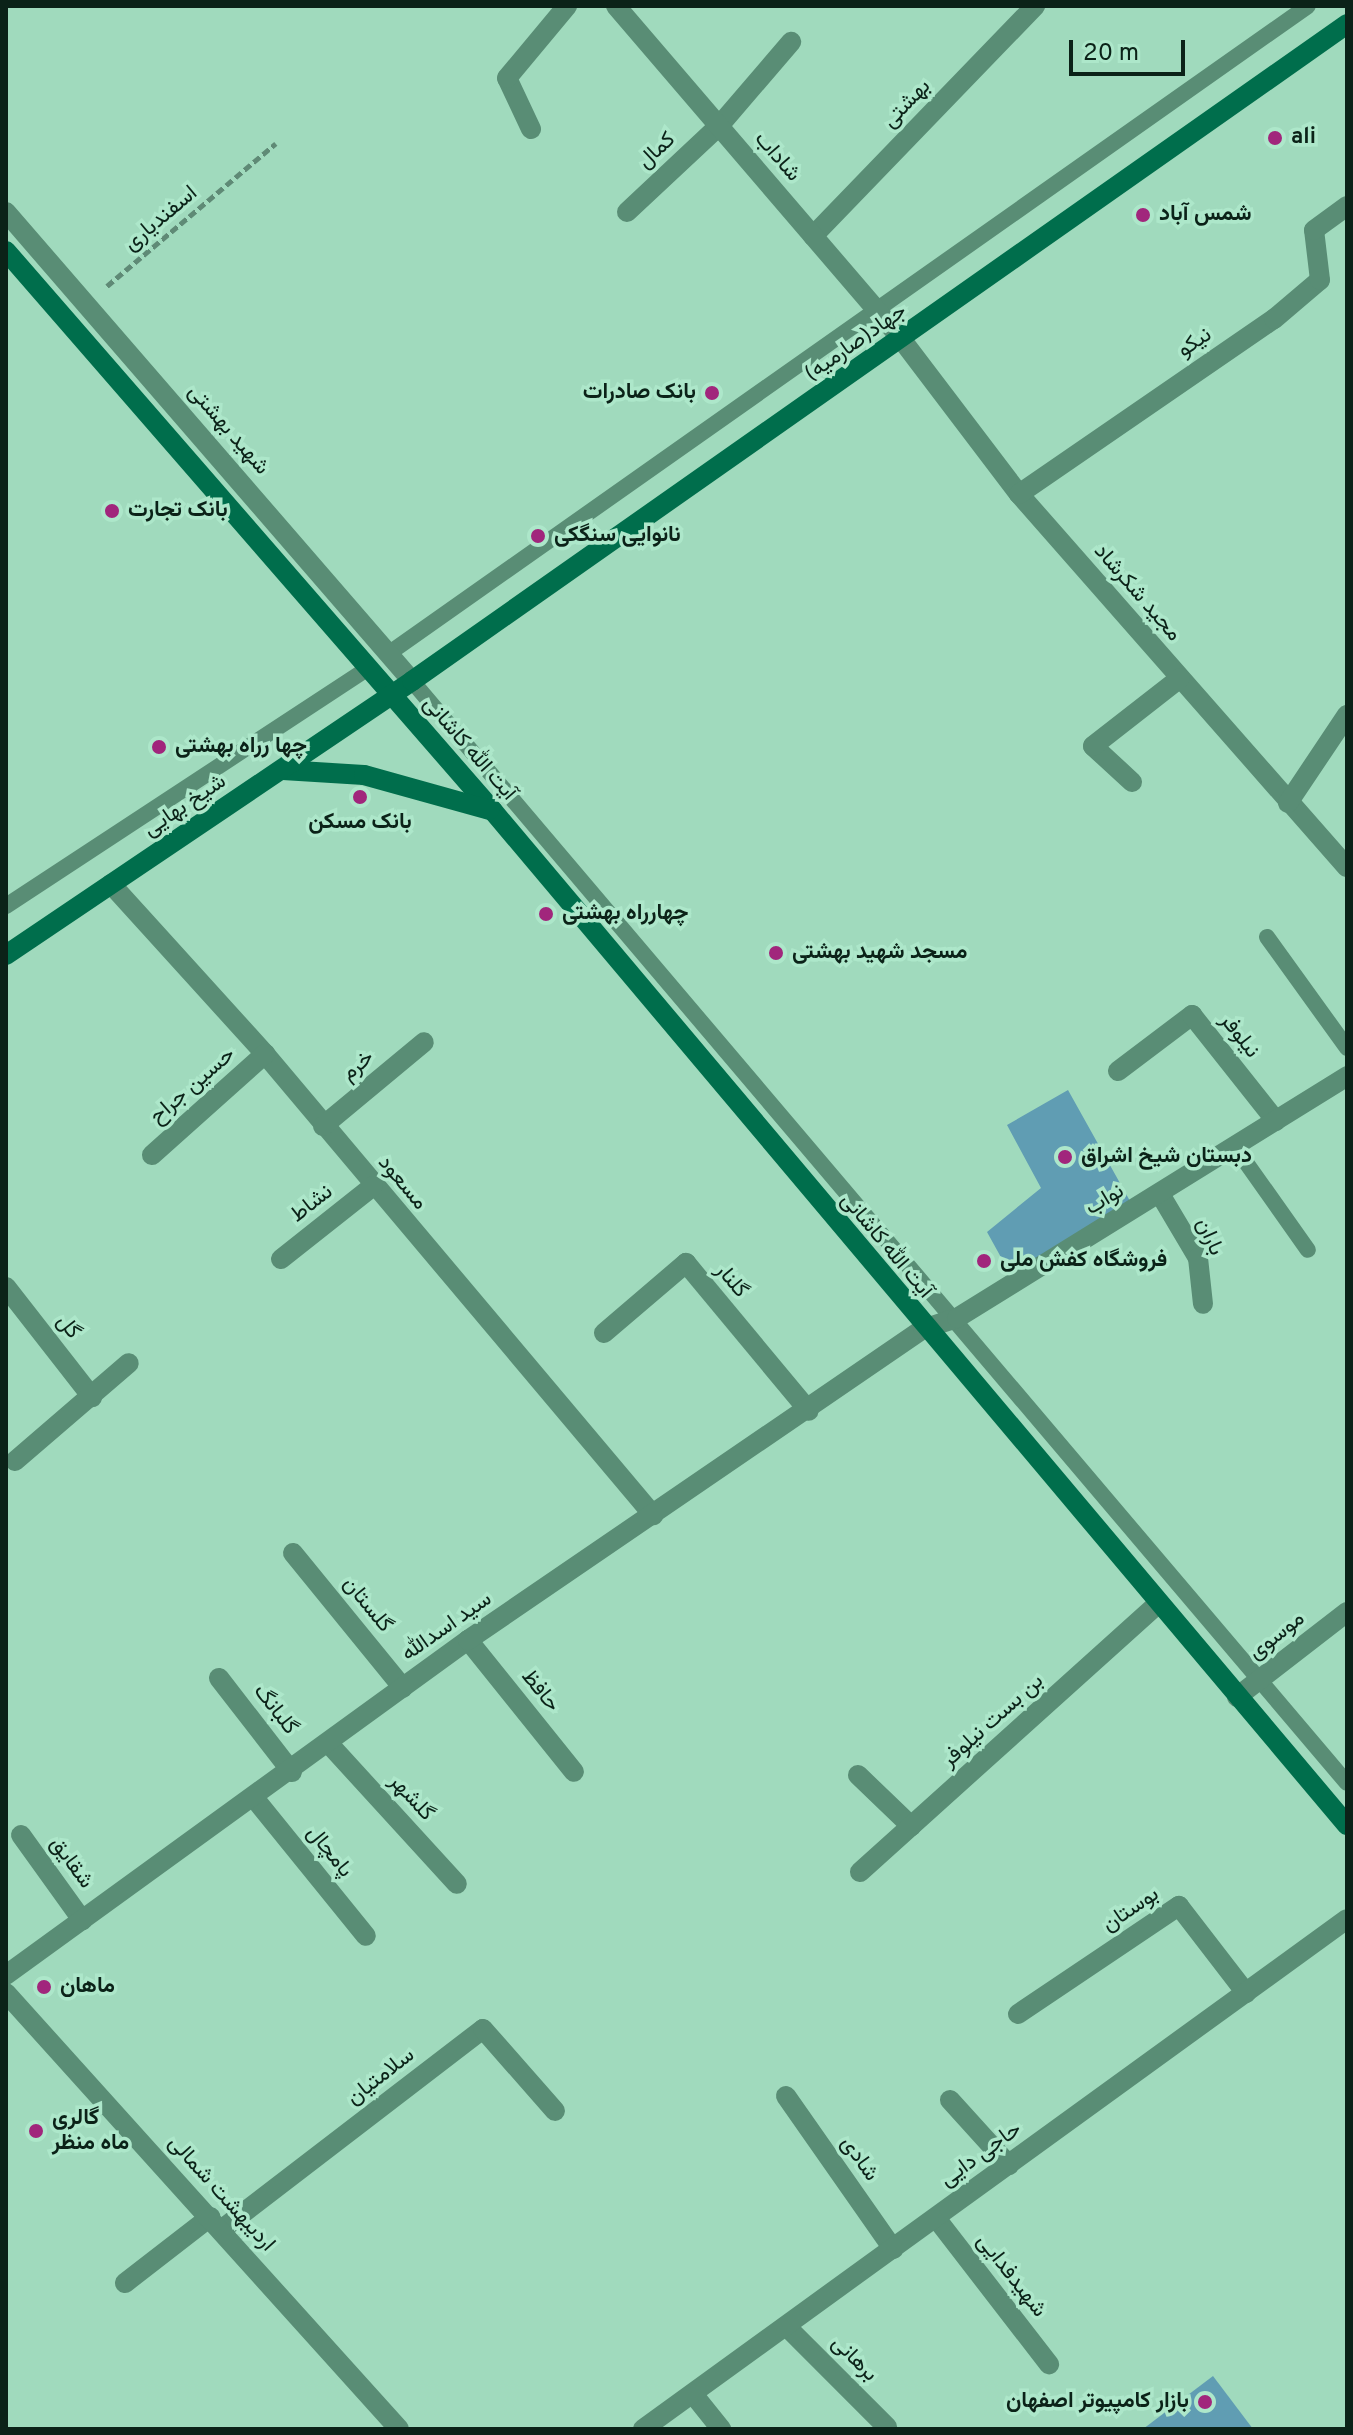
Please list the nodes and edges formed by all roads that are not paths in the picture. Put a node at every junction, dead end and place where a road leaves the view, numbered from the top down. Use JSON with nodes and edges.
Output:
{"nodes":[{"id":1,"x":567,"y":6,"type":"edge"},
{"id":2,"x":616,"y":6,"type":"edge"},
{"id":3,"x":1035,"y":6,"type":"edge"},
{"id":4,"x":1308,"y":6,"type":"edge"},
{"id":5,"x":1347,"y":24,"type":"edge"},
{"id":6,"x":791,"y":42,"type":"dead end"},
{"id":7,"x":719,"y":126,"type":"junction"},
{"id":8,"x":531,"y":129,"type":"dead end"},
{"id":9,"x":1347,"y":206,"type":"edge"},
{"id":10,"x":6,"y":212,"type":"edge"},
{"id":11,"x":627,"y":212,"type":"dead end"},
{"id":12,"x":813,"y":236,"type":"junction"},
{"id":13,"x":6,"y":251,"type":"edge"},
{"id":14,"x":876,"y":309,"type":"junction"},
{"id":15,"x":902,"y":340,"type":"junction"},
{"id":16,"x":1019,"y":494,"type":"junction"},
{"id":17,"x":388,"y":654,"type":"junction"},
{"id":18,"x":367,"y":669,"type":"junction"},
{"id":19,"x":1180,"y":678,"type":"junction"},
{"id":20,"x":412,"y":681,"type":"junction"},
{"id":21,"x":390,"y":696,"type":"junction"},
{"id":22,"x":1347,"y":715,"type":"edge"},
{"id":23,"x":283,"y":770,"type":"junction"},
{"id":24,"x":1132,"y":782,"type":"dead end"},
{"id":25,"x":1288,"y":803,"type":"junction"},
{"id":26,"x":493,"y":811,"type":"junction"},
{"id":27,"x":1347,"y":867,"type":"edge"},
{"id":28,"x":111,"y":884,"type":"junction"},
{"id":29,"x":6,"y":906,"type":"edge"},
{"id":30,"x":1267,"y":937,"type":"dead end"},
{"id":31,"x":6,"y":955,"type":"edge"},
{"id":32,"x":424,"y":1042,"type":"dead end"},
{"id":33,"x":1347,"y":1048,"type":"edge"},
{"id":34,"x":265,"y":1054,"type":"junction"},
{"id":35,"x":1118,"y":1071,"type":"dead end"},
{"id":36,"x":1347,"y":1076,"type":"edge"},
{"id":37,"x":1276,"y":1121,"type":"junction"},
{"id":38,"x":323,"y":1126,"type":"junction"},
{"id":39,"x":1235,"y":1147,"type":"junction"},
{"id":40,"x":152,"y":1155,"type":"dead end"},
{"id":41,"x":373,"y":1186,"type":"junction"},
{"id":42,"x":1160,"y":1194,"type":"junction"},
{"id":43,"x":1308,"y":1250,"type":"dead end"},
{"id":44,"x":281,"y":1259,"type":"dead end"},
{"id":45,"x":6,"y":1287,"type":"edge"},
{"id":46,"x":1203,"y":1304,"type":"dead end"},
{"id":47,"x":957,"y":1318,"type":"junction"},
{"id":48,"x":923,"y":1329,"type":"junction"},
{"id":49,"x":604,"y":1333,"type":"dead end"},
{"id":50,"x":129,"y":1363,"type":"dead end"},
{"id":51,"x":92,"y":1397,"type":"junction"},
{"id":52,"x":809,"y":1411,"type":"junction"},
{"id":53,"x":15,"y":1461,"type":"dead end"},
{"id":54,"x":653,"y":1515,"type":"junction"},
{"id":55,"x":293,"y":1553,"type":"dead end"},
{"id":56,"x":1157,"y":1605,"type":"junction"},
{"id":57,"x":1347,"y":1612,"type":"edge"},
{"id":58,"x":468,"y":1640,"type":"junction"},
{"id":59,"x":219,"y":1678,"type":"dead end"},
{"id":60,"x":1260,"y":1679,"type":"junction"},
{"id":61,"x":403,"y":1688,"type":"junction"},
{"id":62,"x":1237,"y":1697,"type":"junction"},
{"id":63,"x":330,"y":1745,"type":"junction"},
{"id":64,"x":292,"y":1772,"type":"junction"},
{"id":65,"x":574,"y":1772,"type":"dead end"},
{"id":66,"x":858,"y":1775,"type":"dead end"},
{"id":67,"x":1347,"y":1783,"type":"edge"},
{"id":68,"x":255,"y":1799,"type":"junction"},
{"id":69,"x":1347,"y":1825,"type":"edge"},
{"id":70,"x":911,"y":1826,"type":"junction"},
{"id":71,"x":21,"y":1835,"type":"dead end"},
{"id":72,"x":860,"y":1872,"type":"dead end"},
{"id":73,"x":457,"y":1884,"type":"dead end"},
{"id":74,"x":1347,"y":1919,"type":"edge"},
{"id":75,"x":82,"y":1920,"type":"junction"},
{"id":76,"x":366,"y":1936,"type":"dead end"},
{"id":77,"x":6,"y":1975,"type":"edge"},
{"id":78,"x":6,"y":1993,"type":"edge"},
{"id":79,"x":1246,"y":1993,"type":"junction"},
{"id":80,"x":1018,"y":2014,"type":"dead end"},
{"id":81,"x":786,"y":2096,"type":"dead end"},
{"id":82,"x":950,"y":2100,"type":"dead end"},
{"id":83,"x":555,"y":2111,"type":"dead end"},
{"id":84,"x":1009,"y":2165,"type":"junction"},
{"id":85,"x":936,"y":2218,"type":"junction"},
{"id":86,"x":216,"y":2224,"type":"junction"},
{"id":87,"x":893,"y":2249,"type":"junction"},
{"id":88,"x":125,"y":2283,"type":"dead end"},
{"id":89,"x":786,"y":2326,"type":"junction"},
{"id":90,"x":1049,"y":2364,"type":"dead end"},
{"id":91,"x":693,"y":2394,"type":"junction"},
{"id":92,"x":887,"y":2427,"type":"dead end"},
{"id":93,"x":399,"y":2429,"type":"edge"},
{"id":94,"x":643,"y":2429,"type":"edge"},
{"id":95,"x":721,"y":2429,"type":"edge"}],
"edges":[{"from":1,"to":8,"type":"street"},
{"from":2,"to":7,"type":"street","name":"شاداب"},
{"from":3,"to":12,"type":"street","name":"بهشتی"},
{"from":4,"to":14,"type":"lane","name":"جهاد(صارمیه)"},
{"from":5,"to":15,"type":"main road","name":"جهاد(صارمیه)"},
{"from":6,"to":7,"type":"street","name":"کمال"},
{"from":7,"to":11,"type":"street","name":"کمال"},
{"from":7,"to":12,"type":"street","name":"شاداب"},
{"from":9,"to":16,"type":"street","name":"نیکو"},
{"from":10,"to":17,"type":"street","name":"شهید بهشتی"},
{"from":12,"to":14,"type":"street","name":"شاداب"},
{"from":13,"to":18,"type":"main road"},
{"from":14,"to":15,"type":"street","name":"شاداب"},
{"from":14,"to":17,"type":"lane","name":"جهاد(صارمیه)"},
{"from":15,"to":16,"type":"street","name":"مجید شکرشاد"},
{"from":15,"to":20,"type":"main road","name":"جهاد(صارمیه)"},
{"from":16,"to":19,"type":"street","name":"مجید شکرشاد"},
{"from":17,"to":18,"type":"street","name":"شیخ بهایی"},
{"from":17,"to":20,"type":"street","name":"شهید بهشتی"},
{"from":18,"to":21,"type":"main road"},
{"from":18,"to":29,"type":"lane","name":"شیخ بهایی"},
{"from":19,"to":24,"type":"street"},
{"from":19,"to":25,"type":"street","name":"مجید شکرشاد"},
{"from":20,"to":21,"type":"main road","name":"جهاد(صارمیه)"},
{"from":20,"to":47,"type":"lane","name":"آیت الله کاشانی"},
{"from":21,"to":23,"type":"main road","name":"شیخ بهایی"},
{"from":21,"to":26,"type":"main road","name":"آیت الله کاشانی"},
{"from":22,"to":25,"type":"street"},
{"from":23,"to":26,"type":"main road"},
{"from":23,"to":28,"type":"main road","name":"شیخ بهایی"},
{"from":25,"to":27,"type":"street","name":"مجید شکرشاد"},
{"from":26,"to":48,"type":"main road","name":"آیت الله کاشانی"},
{"from":28,"to":31,"type":"main road","name":"شیخ بهایی"},
{"from":28,"to":34,"type":"street","name":"مسعود"},
{"from":30,"to":33,"type":"lane"},
{"from":32,"to":38,"type":"street","name":"خرم"},
{"from":34,"to":38,"type":"street","name":"مسعود"},
{"from":34,"to":40,"type":"street","name":"حسین جراح"},
{"from":35,"to":37,"type":"street","name":"نیلوفر"},
{"from":36,"to":37,"type":"street","name":"نواب"},
{"from":37,"to":39,"type":"street","name":"نواب"},
{"from":38,"to":41,"type":"street","name":"مسعود"},
{"from":39,"to":42,"type":"street","name":"نواب"},
{"from":39,"to":43,"type":"lane"},
{"from":41,"to":44,"type":"street","name":"نشاط"},
{"from":41,"to":54,"type":"street","name":"مسعود"},
{"from":42,"to":46,"type":"street","name":"باران"},
{"from":42,"to":47,"type":"street","name":"نواب"},
{"from":45,"to":51,"type":"street","name":"گل"},
{"from":47,"to":48,"type":"street","name":"نواب"},
{"from":47,"to":60,"type":"lane","name":"آیت الله کاشانی"},
{"from":48,"to":52,"type":"street","name":"سید اسدالله"},
{"from":48,"to":56,"type":"main road","name":"آیت الله کاشانی"},
{"from":49,"to":52,"type":"street","name":"گلنار"},
{"from":50,"to":51,"type":"street"},
{"from":51,"to":53,"type":"street"},
{"from":52,"to":54,"type":"street","name":"سید اسدالله"},
{"from":54,"to":58,"type":"street","name":"سید اسدالله"},
{"from":55,"to":61,"type":"street","name":"گلستان"},
{"from":56,"to":62,"type":"main road","name":"آیت الله کاشانی"},
{"from":56,"to":70,"type":"street","name":"بن بست نیلوفر"},
{"from":57,"to":60,"type":"street","name":"موسوی"},
{"from":58,"to":61,"type":"street","name":"سید اسدالله"},
{"from":58,"to":65,"type":"street","name":"حافظ"},
{"from":59,"to":64,"type":"street","name":"گلبانگ"},
{"from":60,"to":62,"type":"street","name":"موسوی"},
{"from":60,"to":67,"type":"lane","name":"آیت الله کاشانی"},
{"from":61,"to":63,"type":"street","name":"سید اسدالله"},
{"from":62,"to":69,"type":"main road","name":"آیت الله کاشانی"},
{"from":63,"to":64,"type":"street","name":"سید اسدالله"},
{"from":63,"to":73,"type":"street","name":"گلشهر"},
{"from":64,"to":68,"type":"street","name":"سید اسدالله"},
{"from":66,"to":70,"type":"street"},
{"from":68,"to":75,"type":"street","name":"سید اسدالله"},
{"from":68,"to":76,"type":"street","name":"پامچال"},
{"from":70,"to":72,"type":"street","name":"بن بست نیلوفر"},
{"from":71,"to":75,"type":"street","name":"شقایق"},
{"from":74,"to":79,"type":"street","name":"حاجی دایی"},
{"from":75,"to":77,"type":"street","name":"سید اسدالله"},
{"from":78,"to":86,"type":"street","name":"اردیبهشت شمالی"},
{"from":79,"to":80,"type":"street","name":"بوستان"},
{"from":79,"to":84,"type":"street","name":"حاجی دایی"},
{"from":81,"to":87,"type":"street","name":"شادی"},
{"from":82,"to":84,"type":"street"},
{"from":83,"to":86,"type":"street","name":"سلامتیان"},
{"from":84,"to":85,"type":"street","name":"حاجی دایی"},
{"from":85,"to":87,"type":"street","name":"حاجی دایی"},
{"from":85,"to":90,"type":"street","name":"شهیدفدایی"},
{"from":86,"to":88,"type":"street"},
{"from":86,"to":93,"type":"street","name":"اردیبهشت شمالی"},
{"from":87,"to":89,"type":"street","name":"حاجی دایی"},
{"from":89,"to":91,"type":"street","name":"حاجی دایی"},
{"from":89,"to":92,"type":"street","name":"برهانی"},
{"from":91,"to":94,"type":"street","name":"حاجی دایی"},
{"from":91,"to":95,"type":"street"}]}
